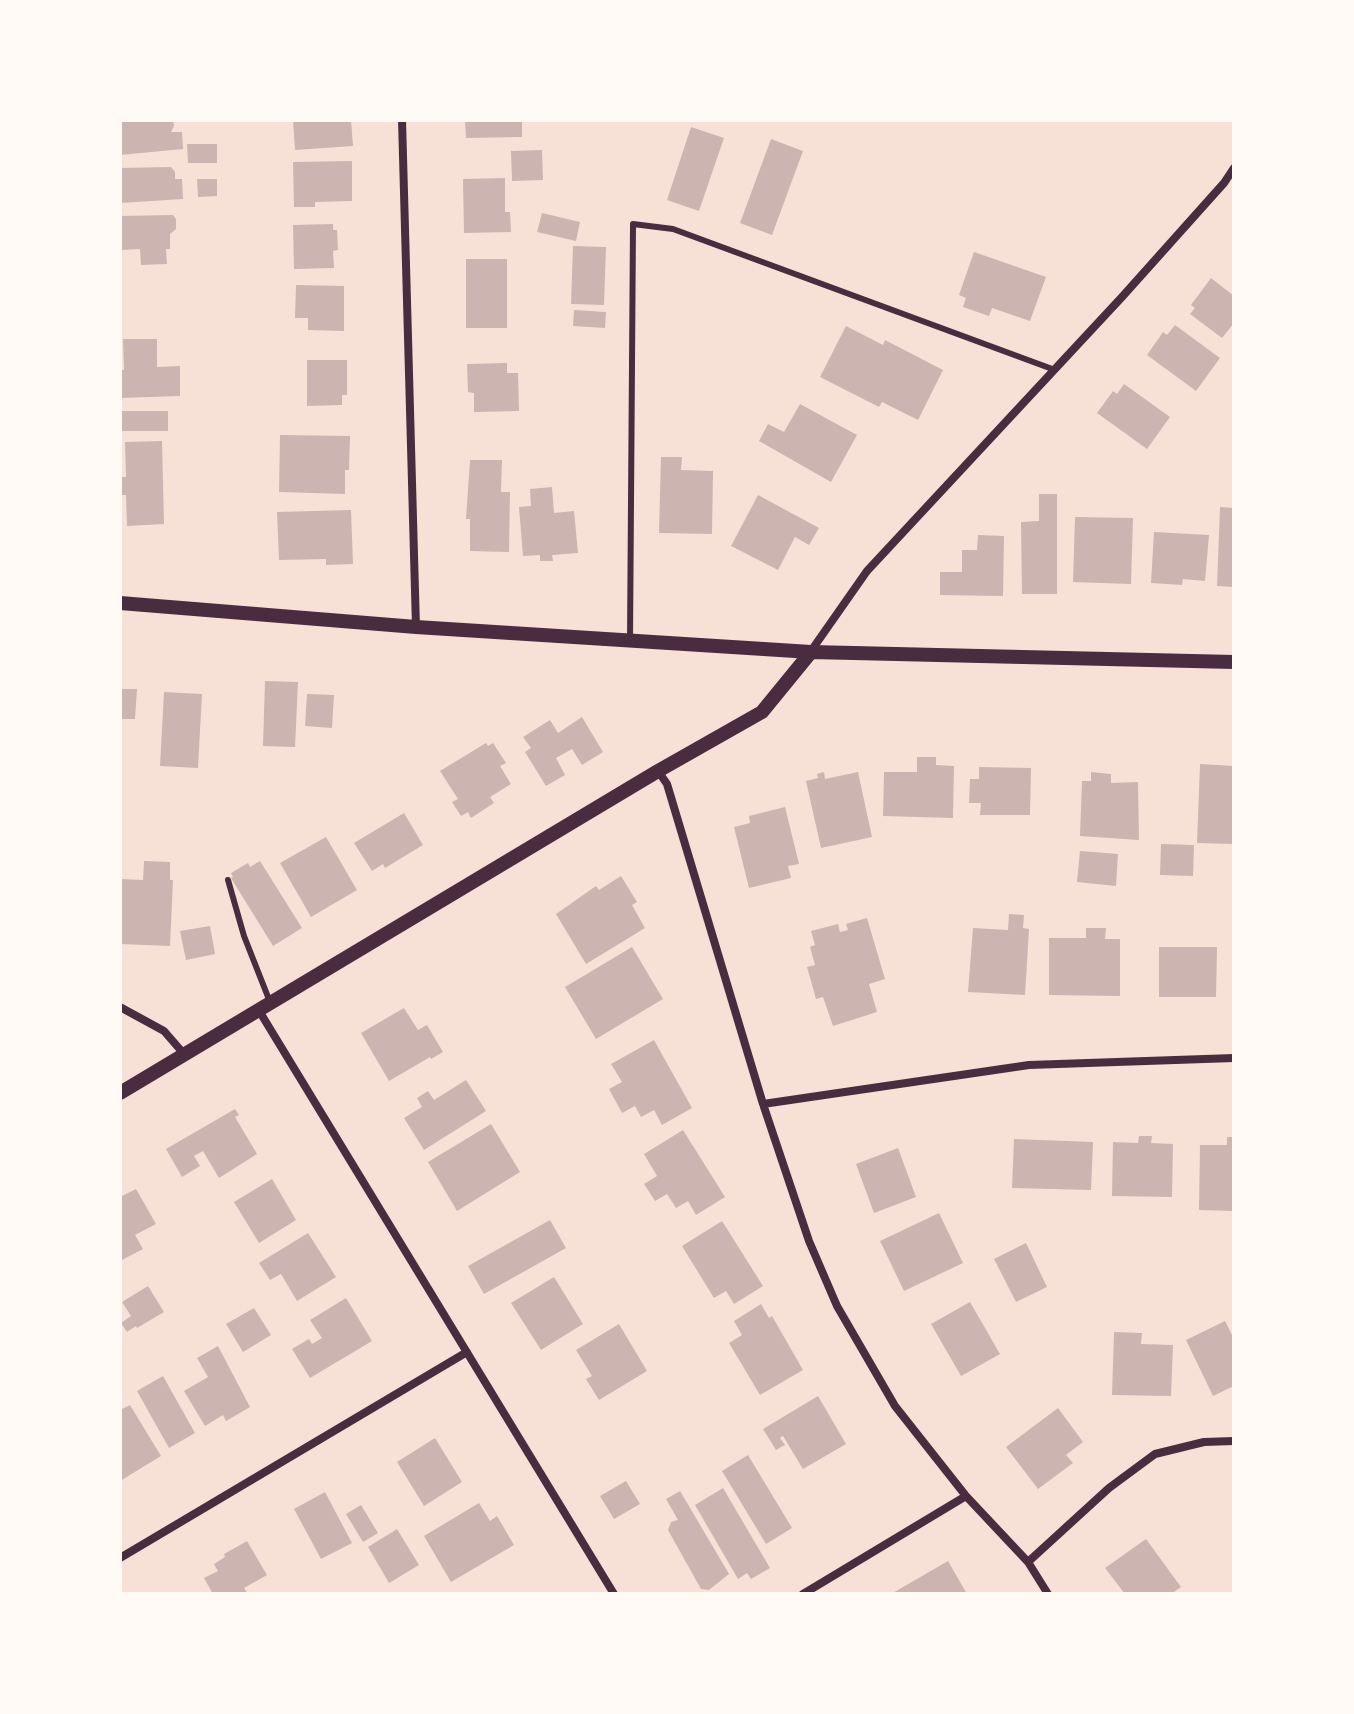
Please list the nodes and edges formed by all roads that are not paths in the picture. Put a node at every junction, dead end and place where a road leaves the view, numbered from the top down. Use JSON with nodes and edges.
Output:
{"nodes":[{"id":1,"x":402,"y":120,"type":"edge"},
{"id":2,"x":1234,"y":168,"type":"edge"},
{"id":3,"x":1055,"y":370,"type":"junction"},
{"id":4,"x":120,"y":603,"type":"edge"},
{"id":5,"x":416,"y":627,"type":"junction"},
{"id":6,"x":630,"y":641,"type":"junction"},
{"id":7,"x":811,"y":652,"type":"junction"},
{"id":8,"x":1234,"y":662,"type":"edge"},
{"id":9,"x":658,"y":771,"type":"junction"},
{"id":10,"x":228,"y":880,"type":"dead end"},
{"id":11,"x":264,"y":1006,"type":"junction"},
{"id":12,"x":120,"y":1007,"type":"edge"},
{"id":13,"x":184,"y":1054,"type":"junction"},
{"id":14,"x":1234,"y":1058,"type":"edge"},
{"id":15,"x":120,"y":1093,"type":"edge"},
{"id":16,"x":763,"y":1104,"type":"junction"},
{"id":17,"x":467,"y":1352,"type":"junction"},
{"id":18,"x":1234,"y":1441,"type":"edge"},
{"id":19,"x":966,"y":1496,"type":"junction"},
{"id":20,"x":120,"y":1558,"type":"edge"},
{"id":21,"x":1028,"y":1562,"type":"junction"},
{"id":22,"x":614,"y":1594,"type":"edge"},
{"id":23,"x":803,"y":1594,"type":"edge"},
{"id":24,"x":1048,"y":1594,"type":"edge"}],
"edges":[{"from":1,"to":5,"type":"street"},
{"from":2,"to":3,"type":"street"},
{"from":3,"to":6,"type":"lane"},
{"from":3,"to":7,"type":"street"},
{"from":4,"to":5,"type":"street"},
{"from":5,"to":6,"type":"street"},
{"from":6,"to":7,"type":"street"},
{"from":7,"to":8,"type":"street"},
{"from":7,"to":9,"type":"street"},
{"from":9,"to":11,"type":"street"},
{"from":9,"to":16,"type":"street"},
{"from":10,"to":11,"type":"lane"},
{"from":11,"to":13,"type":"street"},
{"from":11,"to":17,"type":"street"},
{"from":12,"to":13,"type":"street"},
{"from":13,"to":15,"type":"street"},
{"from":14,"to":16,"type":"street"},
{"from":16,"to":19,"type":"street"},
{"from":17,"to":20,"type":"street"},
{"from":17,"to":22,"type":"street"},
{"from":18,"to":21,"type":"street"},
{"from":19,"to":21,"type":"street"},
{"from":19,"to":23,"type":"street"},
{"from":21,"to":24,"type":"street"}]}
